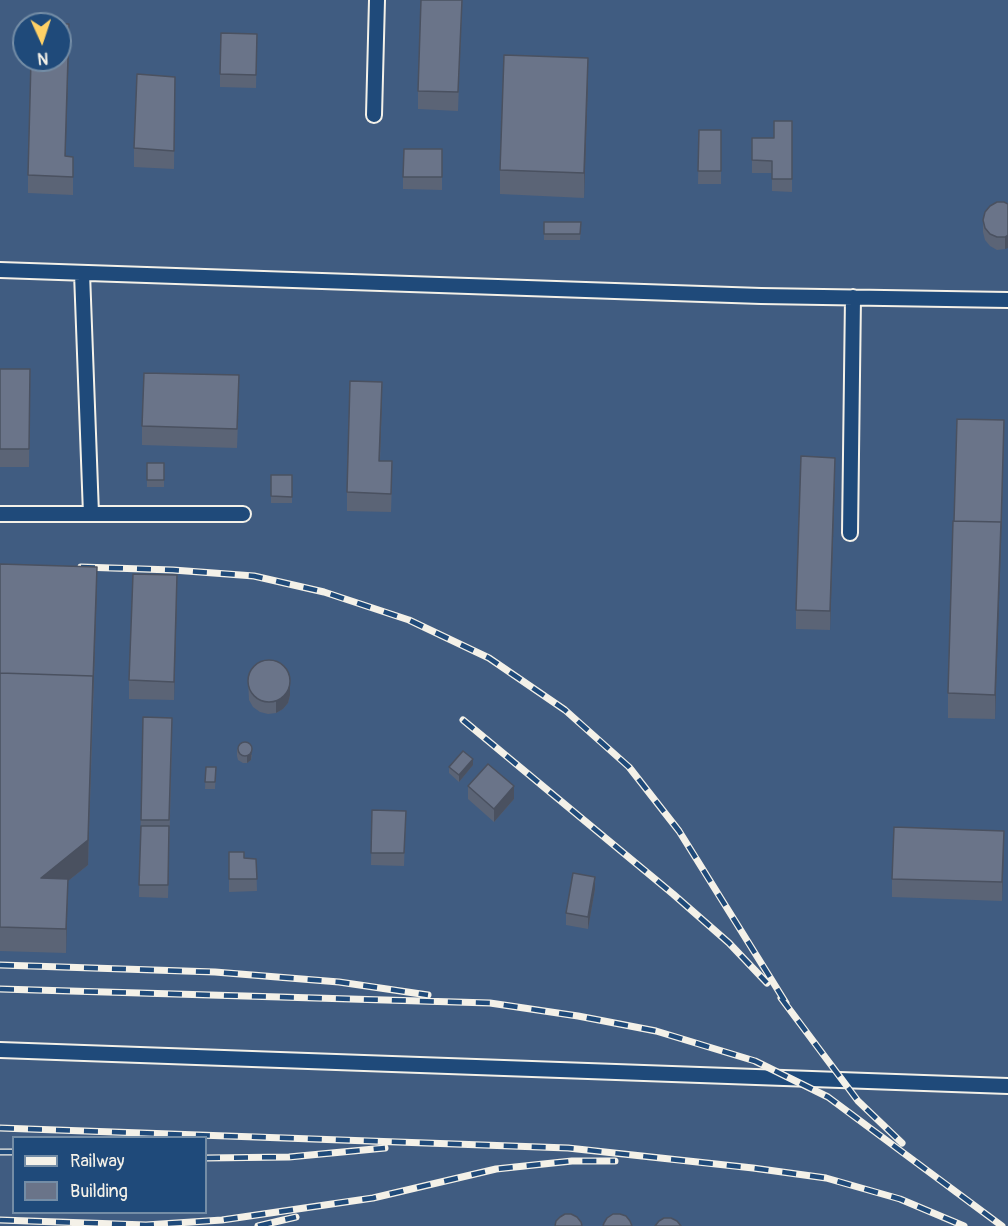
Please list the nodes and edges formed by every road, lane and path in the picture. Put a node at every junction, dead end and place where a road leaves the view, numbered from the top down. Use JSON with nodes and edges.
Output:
{"nodes":[{"id":1,"x":376,"y":0,"type":"edge"},
{"id":2,"x":374,"y":115,"type":"dead end"},
{"id":3,"x":0,"y":270,"type":"edge"},
{"id":4,"x":82,"y":273,"type":"junction"},
{"id":5,"x":853,"y":297,"type":"junction"},
{"id":6,"x":1008,"y":300,"type":"edge"},
{"id":7,"x":0,"y":514,"type":"edge"},
{"id":8,"x":91,"y":514,"type":"junction"},
{"id":9,"x":243,"y":514,"type":"dead end"},
{"id":10,"x":849,"y":533,"type":"dead end"},
{"id":11,"x":0,"y":1050,"type":"edge"},
{"id":12,"x":1008,"y":1086,"type":"edge"}],
"edges":[{"from":1,"to":2,"type":"lane"},
{"from":3,"to":4,"type":"lane"},
{"from":4,"to":5,"type":"lane"},
{"from":4,"to":8,"type":"lane"},
{"from":5,"to":6,"type":"lane"},
{"from":5,"to":10,"type":"lane"},
{"from":7,"to":8,"type":"lane"},
{"from":8,"to":9,"type":"lane"},
{"from":11,"to":12,"type":"lane"}]}
